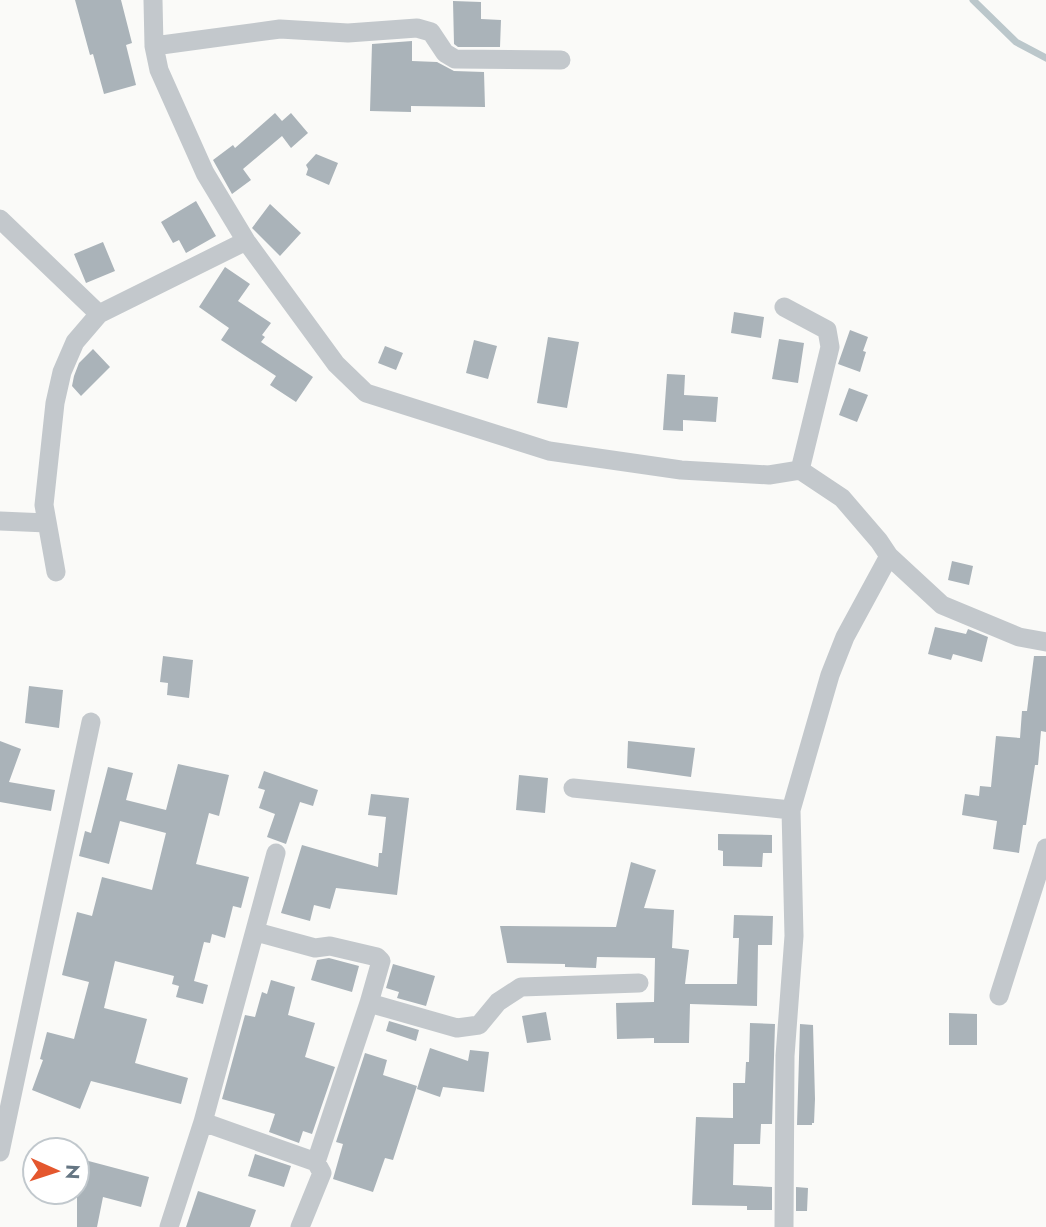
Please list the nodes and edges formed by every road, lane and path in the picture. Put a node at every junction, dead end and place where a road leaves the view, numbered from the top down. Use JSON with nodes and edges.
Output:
{"nodes":[{"id":1,"x":153,"y":0,"type":"edge"},
{"id":2,"x":154,"y":46,"type":"junction"},
{"id":3,"x":561,"y":60,"type":"dead end"},
{"id":4,"x":0,"y":219,"type":"edge"},
{"id":5,"x":246,"y":241,"type":"junction"},
{"id":6,"x":784,"y":307,"type":"dead end"},
{"id":7,"x":99,"y":314,"type":"junction"},
{"id":8,"x":800,"y":470,"type":"junction"},
{"id":9,"x":0,"y":521,"type":"edge"},
{"id":10,"x":47,"y":523,"type":"junction"},
{"id":11,"x":889,"y":556,"type":"junction"},
{"id":12,"x":56,"y":572,"type":"dead end"},
{"id":13,"x":1046,"y":642,"type":"edge"},
{"id":14,"x":91,"y":722,"type":"dead end"},
{"id":15,"x":573,"y":788,"type":"dead end"},
{"id":16,"x":791,"y":810,"type":"junction"},
{"id":17,"x":1046,"y":848,"type":"edge"},
{"id":18,"x":276,"y":853,"type":"dead end"},
{"id":19,"x":256,"y":932,"type":"junction"},
{"id":20,"x":639,"y":983,"type":"dead end"},
{"id":21,"x":999,"y":996,"type":"dead end"},
{"id":22,"x":369,"y":1003,"type":"junction"},
{"id":23,"x":202,"y":1122,"type":"junction"},
{"id":24,"x":0,"y":1152,"type":"edge"},
{"id":25,"x":316,"y":1162,"type":"junction"},
{"id":26,"x":169,"y":1227,"type":"edge"},
{"id":27,"x":300,"y":1227,"type":"edge"},
{"id":28,"x":785,"y":1227,"type":"edge"}],
"edges":[{"from":1,"to":2,"type":"street"},
{"from":2,"to":3,"type":"street"},
{"from":2,"to":5,"type":"street"},
{"from":4,"to":7,"type":"street"},
{"from":5,"to":7,"type":"street"},
{"from":5,"to":8,"type":"street"},
{"from":6,"to":8,"type":"street"},
{"from":7,"to":10,"type":"street"},
{"from":8,"to":11,"type":"street"},
{"from":9,"to":10,"type":"street"},
{"from":10,"to":12,"type":"street"},
{"from":11,"to":13,"type":"street"},
{"from":11,"to":16,"type":"street"},
{"from":14,"to":24,"type":"street"},
{"from":15,"to":16,"type":"street"},
{"from":16,"to":28,"type":"street"},
{"from":17,"to":21,"type":"street"},
{"from":18,"to":19,"type":"street"},
{"from":19,"to":22,"type":"street"},
{"from":19,"to":23,"type":"street"},
{"from":20,"to":22,"type":"street"},
{"from":22,"to":25,"type":"street"},
{"from":23,"to":25,"type":"street"},
{"from":23,"to":26,"type":"street"},
{"from":25,"to":27,"type":"street"}]}
